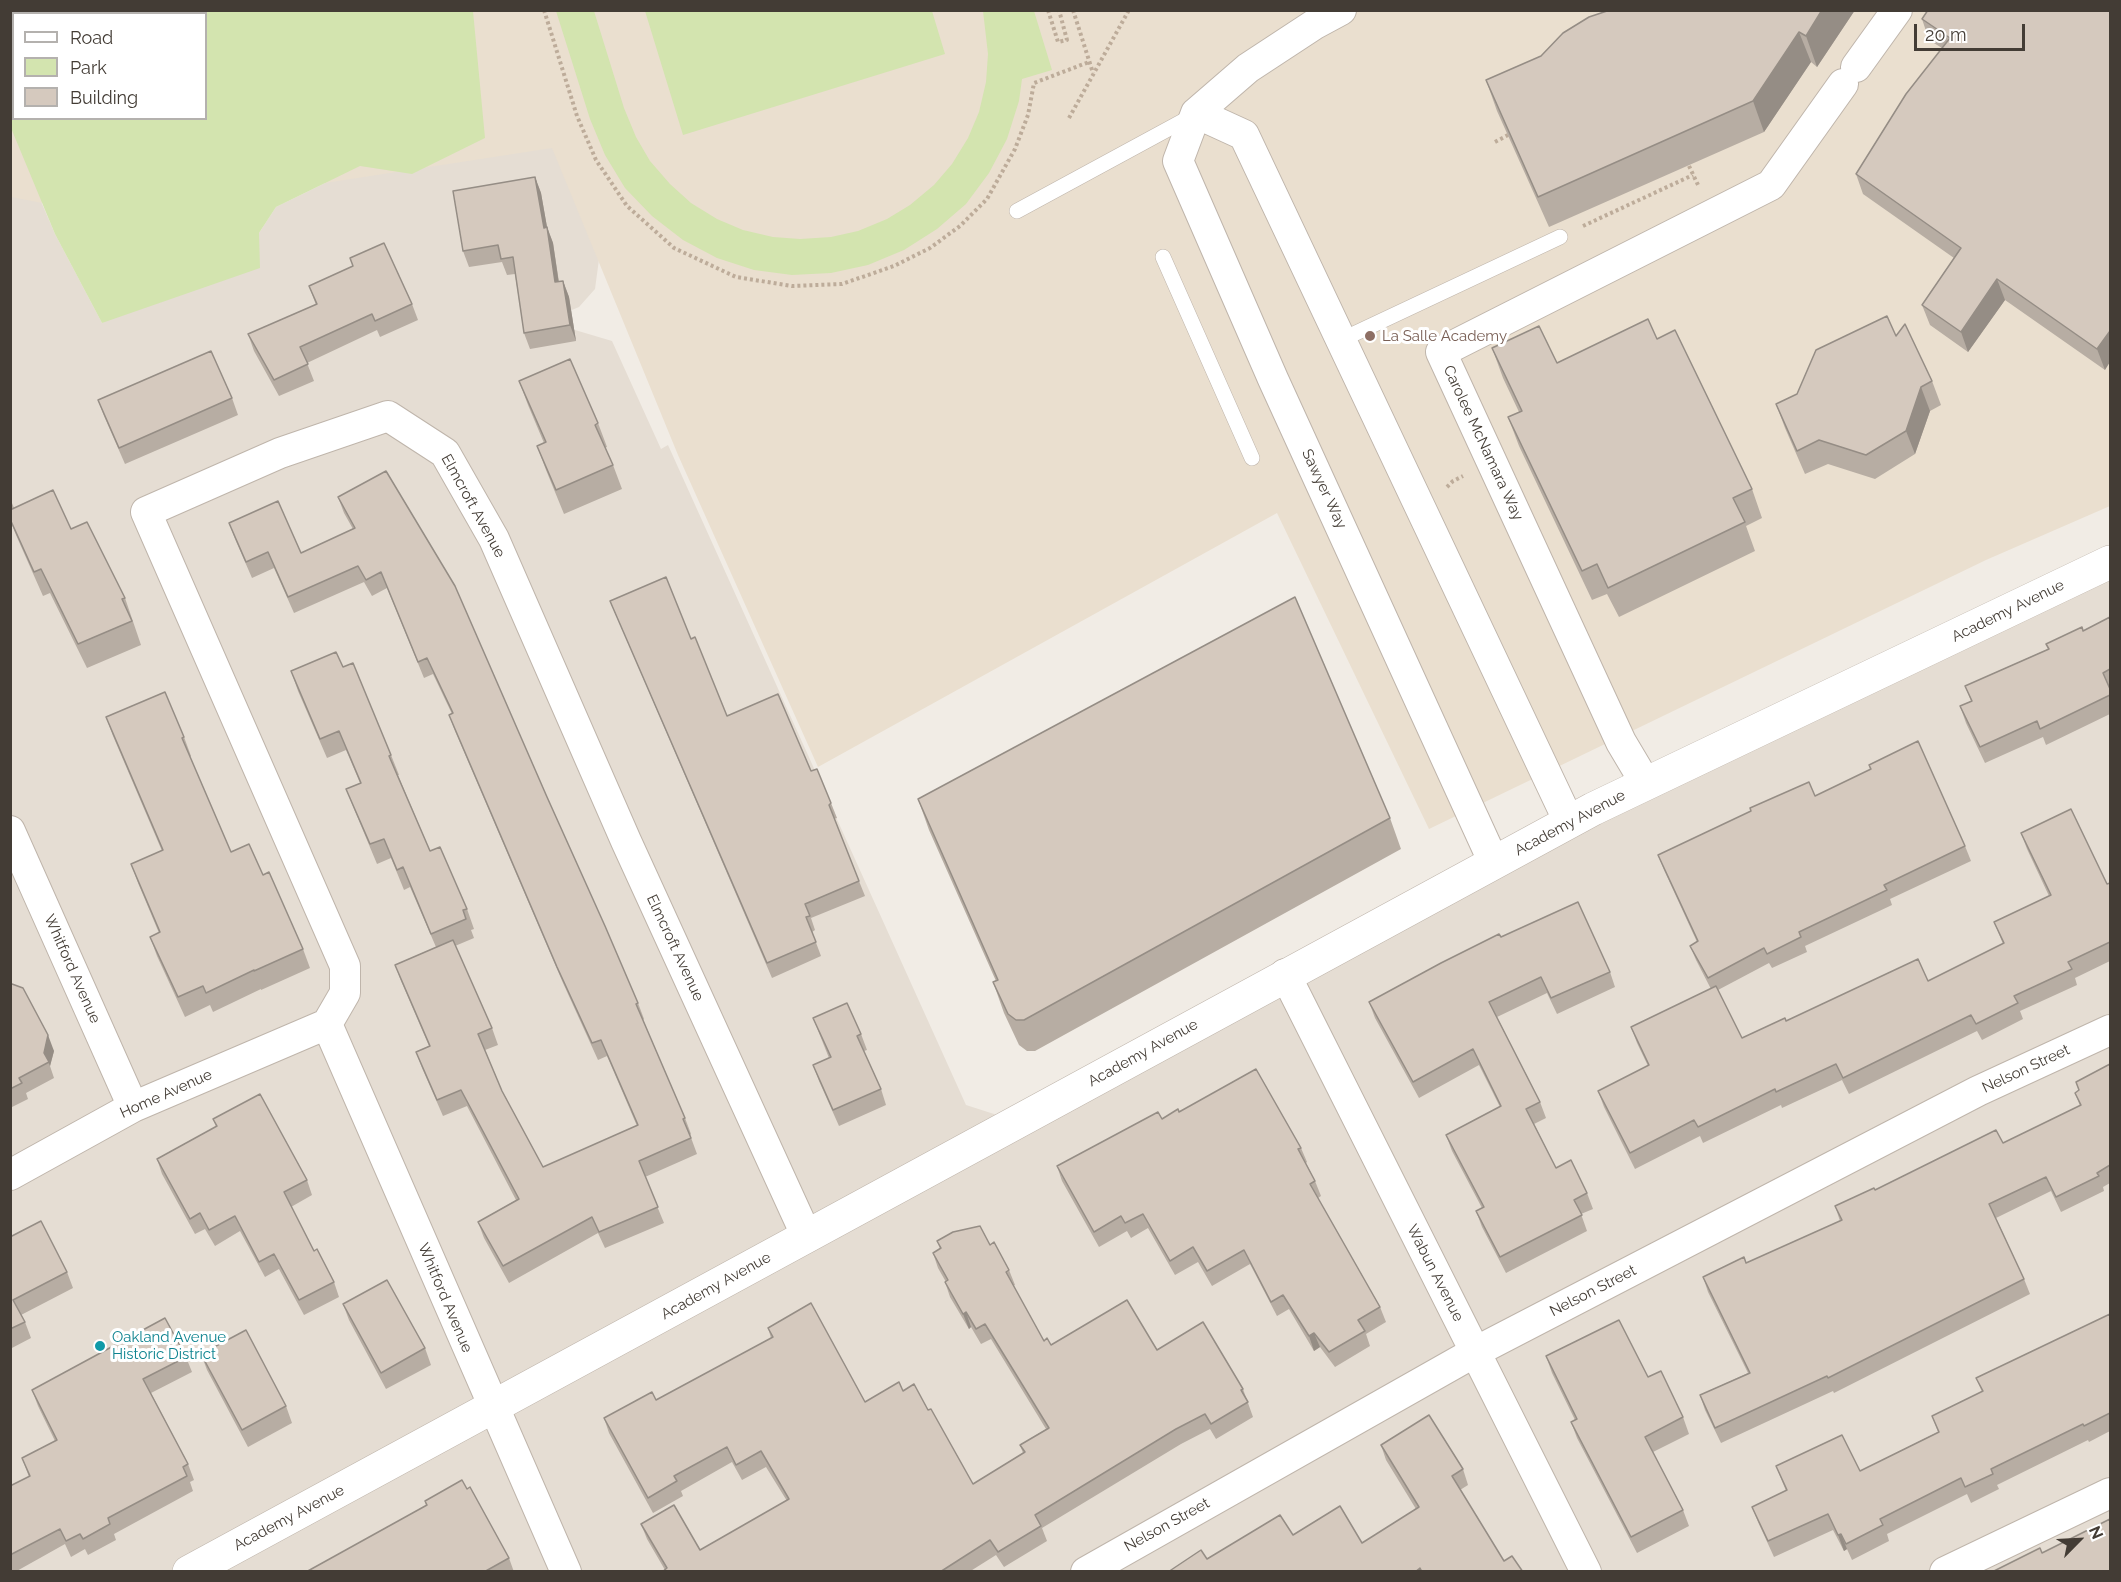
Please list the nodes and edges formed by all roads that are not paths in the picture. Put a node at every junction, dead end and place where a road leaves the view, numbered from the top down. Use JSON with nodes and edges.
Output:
{"nodes":[{"id":1,"x":1341,"y":10,"type":"edge"},
{"id":2,"x":1897,"y":10,"type":"edge"},
{"id":3,"x":1196,"y":113,"type":"junction"},
{"id":4,"x":1017,"y":211,"type":"dead end"},
{"id":5,"x":1560,"y":237,"type":"road end"},
{"id":6,"x":1163,"y":257,"type":"dead end"},
{"id":7,"x":1341,"y":340,"type":"junction"},
{"id":8,"x":1252,"y":458,"type":"dead end"},
{"id":9,"x":2110,"y":562,"type":"edge"},
{"id":10,"x":1646,"y":784,"type":"junction"},
{"id":11,"x":1569,"y":822,"type":"junction"},
{"id":12,"x":10,"y":831,"type":"edge"},
{"id":13,"x":1494,"y":863,"type":"junction"},
{"id":14,"x":1285,"y":974,"type":"junction"},
{"id":15,"x":327,"y":1024,"type":"junction"},
{"id":16,"x":2110,"y":1030,"type":"edge"},
{"id":17,"x":133,"y":1107,"type":"junction"},
{"id":18,"x":10,"y":1174,"type":"edge"},
{"id":19,"x":807,"y":1236,"type":"junction"},
{"id":20,"x":1475,"y":1352,"type":"junction"},
{"id":21,"x":493,"y":1408,"type":"junction"},
{"id":22,"x":2110,"y":1493,"type":"edge"},
{"id":23,"x":189,"y":1572,"type":"edge"},
{"id":24,"x":566,"y":1572,"type":"edge"},
{"id":25,"x":1086,"y":1572,"type":"edge"},
{"id":26,"x":1586,"y":1572,"type":"edge"},
{"id":27,"x":1945,"y":1572,"type":"edge"}],
"edges":[{"from":1,"to":3,"type":"street","name":"Sawyer Way"},
{"from":2,"to":10,"type":"street","name":"Carolee McNamara Way"},
{"from":3,"to":4,"type":"lane"},
{"from":3,"to":7,"type":"street"},
{"from":3,"to":13,"type":"street","name":"Sawyer Way"},
{"from":5,"to":7,"type":"lane"},
{"from":6,"to":8,"type":"lane"},
{"from":7,"to":11,"type":"street"},
{"from":9,"to":10,"type":"street","name":"Academy Avenue"},
{"from":10,"to":11,"type":"street","name":"Academy Avenue"},
{"from":11,"to":13,"type":"street","name":"Academy Avenue"},
{"from":12,"to":17,"type":"street","name":"Whitford Avenue"},
{"from":13,"to":14,"type":"street","name":"Academy Avenue"},
{"from":14,"to":19,"type":"street","name":"Academy Avenue"},
{"from":14,"to":20,"type":"street","name":"Wabun Avenue"},
{"from":15,"to":17,"type":"street","name":"Home Avenue"},
{"from":15,"to":19,"type":"street","name":"Elmcroft Avenue"},
{"from":15,"to":21,"type":"street","name":"Whitford Avenue"},
{"from":16,"to":20,"type":"street","name":"Nelson Street"},
{"from":17,"to":18,"type":"street","name":"Home Avenue"},
{"from":19,"to":21,"type":"street","name":"Academy Avenue"},
{"from":20,"to":25,"type":"street","name":"Nelson Street"},
{"from":20,"to":26,"type":"street","name":"Wabun Avenue"},
{"from":21,"to":23,"type":"street","name":"Academy Avenue"},
{"from":21,"to":24,"type":"street","name":"Whitford Avenue"},
{"from":22,"to":27,"type":"street"}]}
